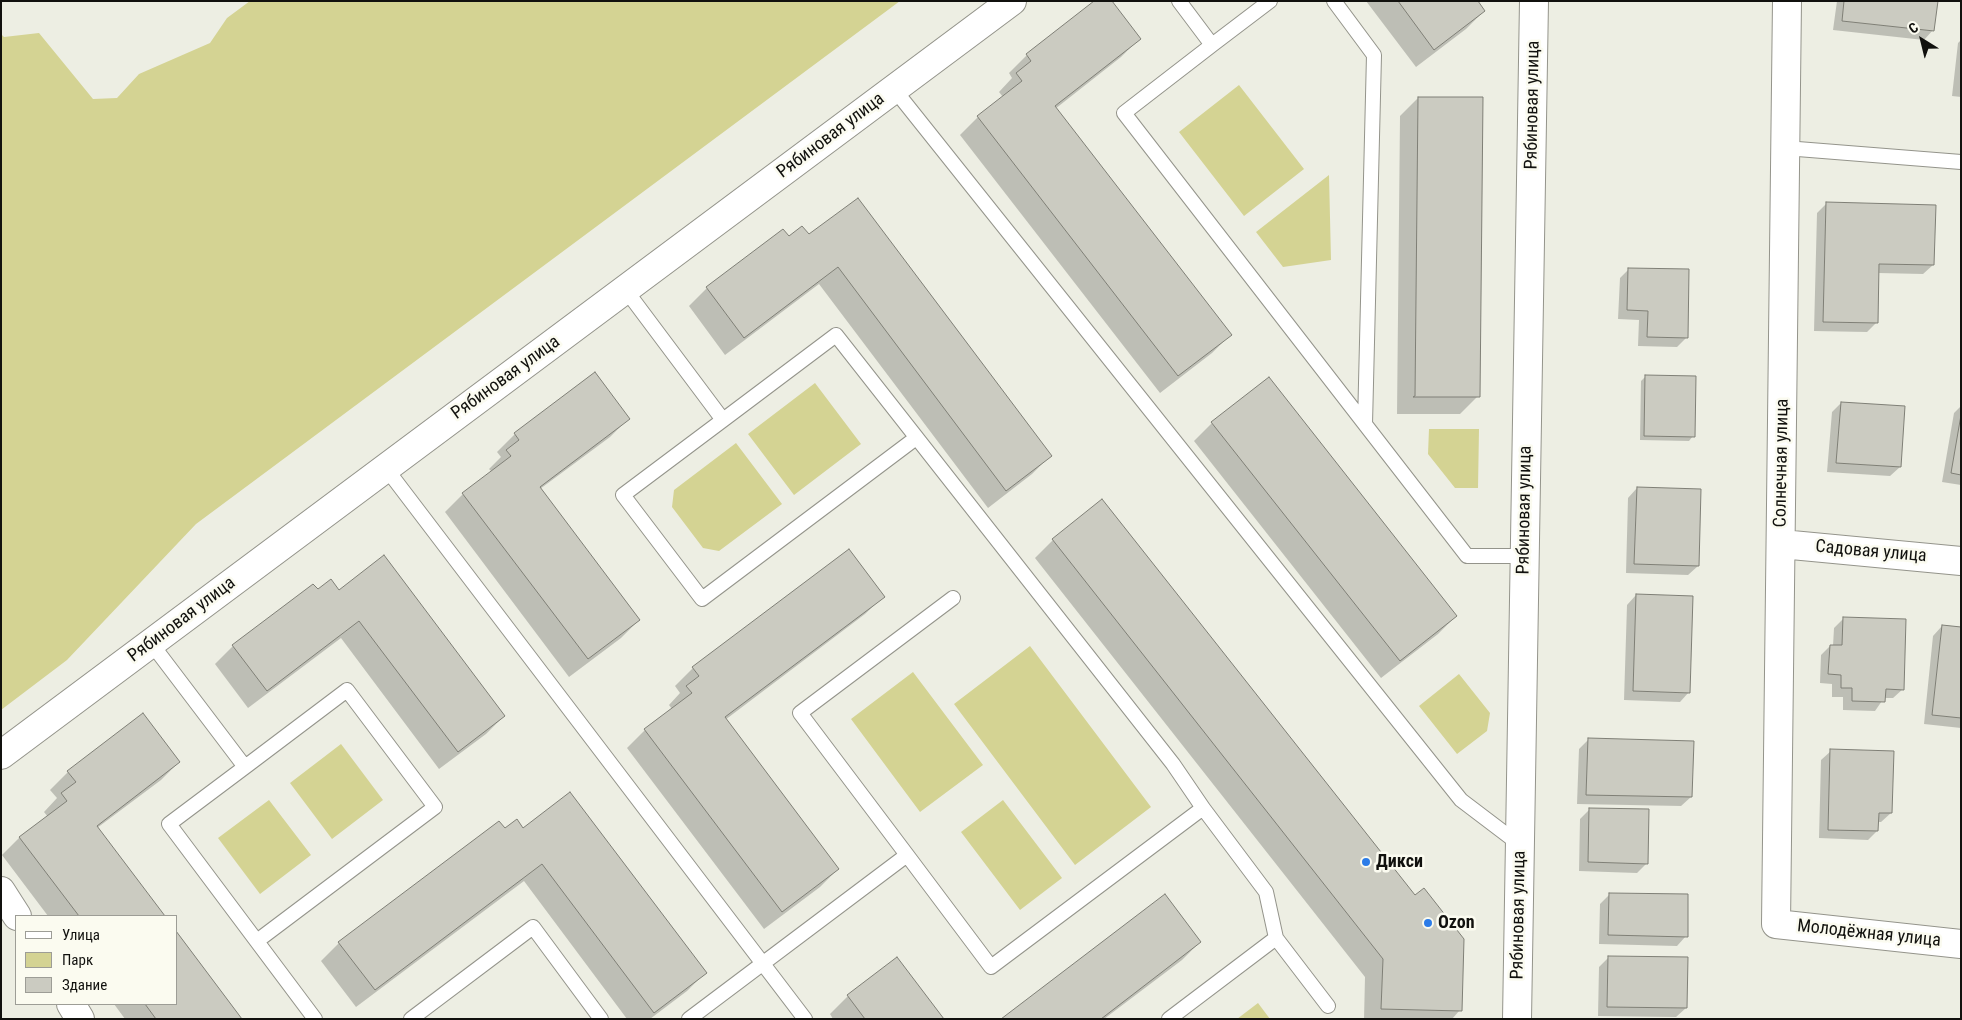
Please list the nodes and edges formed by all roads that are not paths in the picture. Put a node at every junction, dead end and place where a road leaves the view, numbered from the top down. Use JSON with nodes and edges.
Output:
{"nodes":[{"id":1,"x":1012,"y":1,"type":"edge"},
{"id":2,"x":1179,"y":1,"type":"edge"},
{"id":3,"x":1270,"y":1,"type":"edge"},
{"id":4,"x":1334,"y":1,"type":"edge"},
{"id":5,"x":1534,"y":1,"type":"edge"},
{"id":6,"x":1787,"y":1,"type":"edge"},
{"id":7,"x":1212,"y":44,"type":"junction"},
{"id":8,"x":894,"y":89,"type":"junction"},
{"id":9,"x":1785,"y":148,"type":"junction"},
{"id":10,"x":1961,"y":162,"type":"edge"},
{"id":11,"x":625,"y":289,"type":"junction"},
{"id":12,"x":724,"y":420,"type":"junction"},
{"id":13,"x":1365,"y":424,"type":"junction"},
{"id":14,"x":916,"y":438,"type":"junction"},
{"id":15,"x":385,"y":467,"type":"junction"},
{"id":16,"x":1781,"y":544,"type":"junction"},
{"id":17,"x":1525,"y":556,"type":"junction"},
{"id":18,"x":1961,"y":561,"type":"edge"},
{"id":19,"x":953,"y":598,"type":"dead end"},
{"id":20,"x":151,"y":643,"type":"junction"},
{"id":21,"x":1,"y":755,"type":"edge"},
{"id":22,"x":245,"y":767,"type":"junction"},
{"id":23,"x":1203,"y":808,"type":"junction"},
{"id":24,"x":1520,"y":844,"type":"junction"},
{"id":25,"x":907,"y":855,"type":"junction"},
{"id":26,"x":1,"y":891,"type":"edge"},
{"id":27,"x":16,"y":915,"type":"edge"},
{"id":28,"x":1776,"y":924,"type":"joint"},
{"id":29,"x":1276,"y":938,"type":"junction"},
{"id":30,"x":257,"y":941,"type":"junction"},
{"id":31,"x":1961,"y":944,"type":"edge"},
{"id":32,"x":762,"y":964,"type":"junction"},
{"id":33,"x":72,"y":1005,"type":"edge"},
{"id":34,"x":1328,"y":1006,"type":"dead end"},
{"id":35,"x":80,"y":1019,"type":"edge"},
{"id":36,"x":315,"y":1019,"type":"edge"},
{"id":37,"x":411,"y":1019,"type":"edge"},
{"id":38,"x":602,"y":1019,"type":"edge"},
{"id":39,"x":689,"y":1019,"type":"edge"},
{"id":40,"x":805,"y":1019,"type":"edge"},
{"id":41,"x":1169,"y":1019,"type":"edge"},
{"id":42,"x":1517,"y":1019,"type":"edge"}],
"edges":[{"from":1,"to":8,"type":"street","name":"Рябиновая улица"},
{"from":2,"to":7,"type":"lane"},
{"from":3,"to":7,"type":"lane"},
{"from":4,"to":13,"type":"lane"},
{"from":5,"to":17,"type":"street","name":"Рябиновая улица"},
{"from":6,"to":9,"type":"street","name":"Солнечная улица"},
{"from":7,"to":13,"type":"lane"},
{"from":8,"to":11,"type":"street","name":"Рябиновая улица"},
{"from":8,"to":24,"type":"lane"},
{"from":9,"to":10,"type":"lane"},
{"from":9,"to":16,"type":"street","name":"Солнечная улица"},
{"from":11,"to":12,"type":"lane"},
{"from":11,"to":15,"type":"street","name":"Рябиновая улица"},
{"from":12,"to":14,"type":"lane"},
{"from":12,"to":14,"type":"lane"},
{"from":13,"to":17,"type":"lane"},
{"from":14,"to":23,"type":"lane"},
{"from":15,"to":20,"type":"street","name":"Рябиновая улица"},
{"from":15,"to":32,"type":"lane"},
{"from":16,"to":18,"type":"street","name":"Садовая улица"},
{"from":16,"to":28,"type":"street","name":"Солнечная улица"},
{"from":17,"to":24,"type":"street","name":"Рябиновая улица"},
{"from":19,"to":25,"type":"lane"},
{"from":20,"to":21,"type":"street","name":"Рябиновая улица"},
{"from":20,"to":22,"type":"lane"},
{"from":22,"to":30,"type":"lane"},
{"from":22,"to":30,"type":"lane"},
{"from":23,"to":25,"type":"lane"},
{"from":23,"to":29,"type":"lane"},
{"from":24,"to":42,"type":"street","name":"Рябиновая улица"},
{"from":25,"to":32,"type":"lane"},
{"from":26,"to":27,"type":"street"},
{"from":28,"to":31,"type":"street","name":"Молодёжная улица"},
{"from":29,"to":34,"type":"lane"},
{"from":29,"to":41,"type":"lane"},
{"from":30,"to":36,"type":"lane"},
{"from":32,"to":39,"type":"lane"},
{"from":32,"to":40,"type":"lane"},
{"from":33,"to":35,"type":"street"},
{"from":37,"to":38,"type":"lane"}]}
